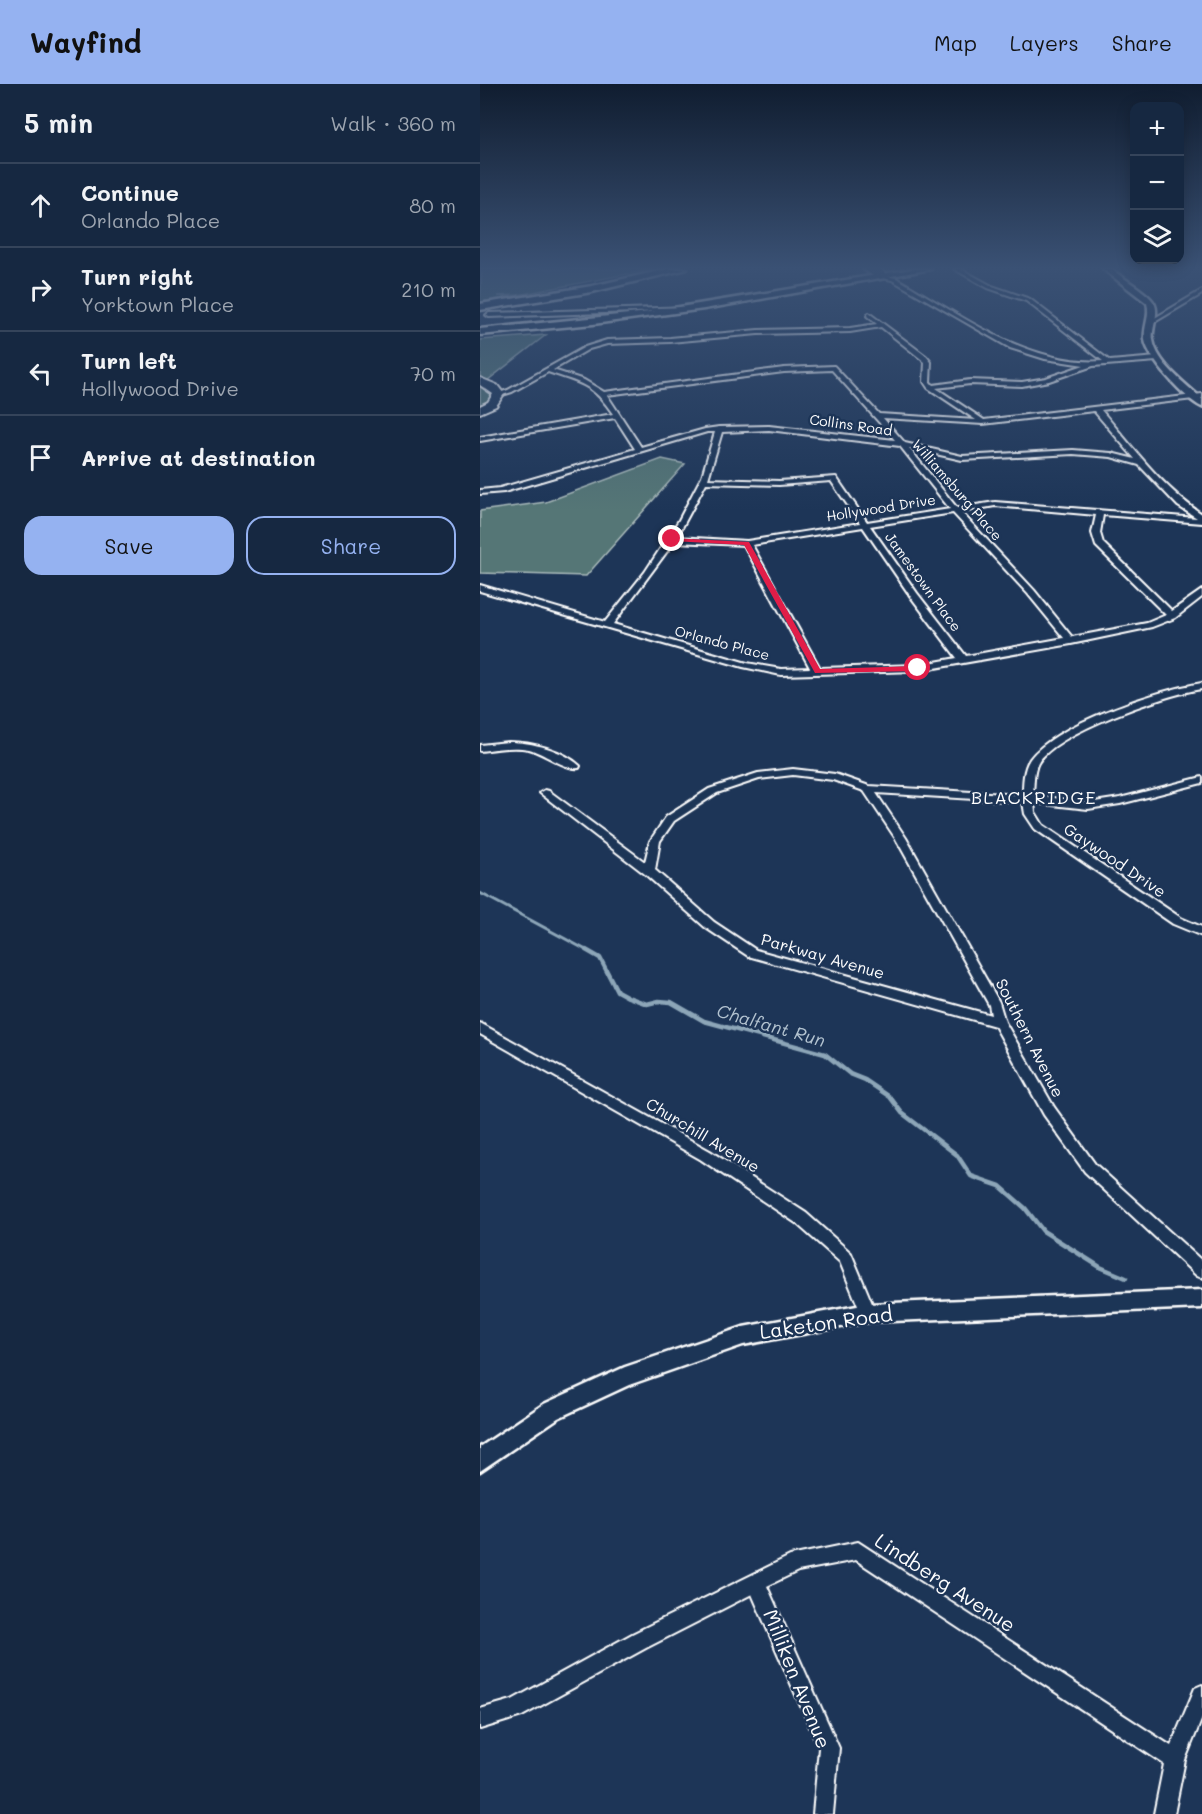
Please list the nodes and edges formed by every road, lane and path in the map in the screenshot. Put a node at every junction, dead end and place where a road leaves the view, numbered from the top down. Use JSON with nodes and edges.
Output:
{"nodes":[{"id":1,"x":584,"y":350,"type":"edge"},
{"id":2,"x":915,"y":350,"type":"edge"},
{"id":3,"x":1021,"y":350,"type":"edge"},
{"id":4,"x":1092,"y":350,"type":"edge"},
{"id":5,"x":1153,"y":350,"type":"edge"},
{"id":6,"x":1157,"y":359,"type":"junction"},
{"id":7,"x":1109,"y":363,"type":"junction"},
{"id":8,"x":1092,"y":364,"type":"junction"},
{"id":9,"x":547,"y":370,"type":"junction"},
{"id":10,"x":480,"y":381,"type":"edge"},
{"id":11,"x":930,"y":387,"type":"junction"},
{"id":12,"x":499,"y":394,"type":"junction"},
{"id":13,"x":603,"y":394,"type":"junction"},
{"id":14,"x":1198,"y":397,"type":"edge"},
{"id":15,"x":1202,"y":404,"type":"edge"},
{"id":16,"x":1096,"y":409,"type":"junction"},
{"id":17,"x":480,"y":410,"type":"edge"},
{"id":18,"x":618,"y":415,"type":"junction"},
{"id":19,"x":876,"y":416,"type":"junction"},
{"id":20,"x":983,"y":422,"type":"junction"},
{"id":21,"x":719,"y":429,"type":"junction"},
{"id":22,"x":480,"y":439,"type":"edge"},
{"id":23,"x":902,"y":444,"type":"junction"},
{"id":24,"x":640,"y":450,"type":"junction"},
{"id":25,"x":1142,"y":463,"type":"junction"},
{"id":26,"x":704,"y":481,"type":"junction"},
{"id":27,"x":480,"y":492,"type":"edge"},
{"id":28,"x":955,"y":510,"type":"junction"},
{"id":29,"x":1100,"y":512,"type":"junction"},
{"id":30,"x":1202,"y":519,"type":"edge"},
{"id":31,"x":866,"y":524,"type":"junction"},
{"id":32,"x":672,"y":539,"type":"junction"},
{"id":33,"x":747,"y":543,"type":"junction"},
{"id":34,"x":480,"y":588,"type":"edge"},
{"id":35,"x":1202,"y":593,"type":"edge"},
{"id":36,"x":1172,"y":615,"type":"junction"},
{"id":37,"x":608,"y":624,"type":"junction"},
{"id":38,"x":1071,"y":641,"type":"junction"},
{"id":39,"x":963,"y":659,"type":"junction"},
{"id":40,"x":817,"y":672,"type":"junction"},
{"id":41,"x":1202,"y":686,"type":"edge"},
{"id":42,"x":480,"y":748,"type":"edge"},
{"id":43,"x":576,"y":766,"type":"dead end"},
{"id":44,"x":1202,"y":780,"type":"edge"},
{"id":45,"x":868,"y":789,"type":"junction"},
{"id":46,"x":545,"y":793,"type":"dead end"},
{"id":47,"x":1028,"y":799,"type":"junction"},
{"id":48,"x":649,"y":871,"type":"junction"},
{"id":49,"x":1202,"y":932,"type":"edge"},
{"id":50,"x":999,"y":1022,"type":"junction"},
{"id":51,"x":480,"y":1028,"type":"edge"},
{"id":52,"x":1202,"y":1271,"type":"edge"},
{"id":53,"x":1202,"y":1299,"type":"edge"},
{"id":54,"x":868,"y":1313,"type":"junction"},
{"id":55,"x":480,"y":1460,"type":"edge"},
{"id":56,"x":756,"y":1582,"type":"junction"},
{"id":57,"x":1202,"y":1695,"type":"edge"},
{"id":58,"x":480,"y":1719,"type":"edge"},
{"id":59,"x":1175,"y":1760,"type":"junction"},
{"id":60,"x":824,"y":1814,"type":"edge"},
{"id":61,"x":1164,"y":1814,"type":"edge"}],
"edges":[{"from":1,"to":9,"type":"street"},
{"from":2,"to":11,"type":"street"},
{"from":3,"to":8,"type":"street"},
{"from":4,"to":7,"type":"street"},
{"from":5,"to":6,"type":"street"},
{"from":6,"to":7,"type":"street"},
{"from":6,"to":14,"type":"street"},
{"from":7,"to":8,"type":"street"},
{"from":8,"to":11,"type":"street"},
{"from":9,"to":12,"type":"street"},
{"from":9,"to":13,"type":"street"},
{"from":10,"to":12,"type":"main road"},
{"from":11,"to":20,"type":"street"},
{"from":12,"to":17,"type":"main road"},
{"from":13,"to":18,"type":"street"},
{"from":13,"to":19,"type":"street","name":"Williamsburg Place"},
{"from":14,"to":15,"type":"street"},
{"from":14,"to":16,"type":"street"},
{"from":16,"to":20,"type":"street"},
{"from":16,"to":25,"type":"street"},
{"from":18,"to":22,"type":"street"},
{"from":18,"to":24,"type":"street"},
{"from":19,"to":20,"type":"street"},
{"from":19,"to":23,"type":"street","name":"Williamsburg Place"},
{"from":21,"to":23,"type":"street","name":"Collins Road"},
{"from":21,"to":24,"type":"street","name":"Collins Road"},
{"from":21,"to":26,"type":"street"},
{"from":23,"to":25,"type":"street","name":"Collins Road"},
{"from":23,"to":28,"type":"street","name":"Williamsburg Place"},
{"from":24,"to":27,"type":"street","name":"Collins Road"},
{"from":25,"to":30,"type":"street"},
{"from":26,"to":31,"type":"street","name":"Jamestown Place"},
{"from":26,"to":32,"type":"street"},
{"from":28,"to":29,"type":"street","name":"Hollywood Drive"},
{"from":28,"to":31,"type":"street","name":"Hollywood Drive"},
{"from":28,"to":38,"type":"street","name":"Williamsburg Place"},
{"from":29,"to":30,"type":"street","name":"Hollywood Drive"},
{"from":29,"to":36,"type":"street"},
{"from":31,"to":33,"type":"street","name":"Hollywood Drive"},
{"from":31,"to":39,"type":"street","name":"Jamestown Place"},
{"from":32,"to":33,"type":"street","name":"Hollywood Drive"},
{"from":32,"to":37,"type":"street"},
{"from":33,"to":40,"type":"street"},
{"from":34,"to":37,"type":"street","name":"Orlando Place"},
{"from":35,"to":36,"type":"street","name":"Orlando Place"},
{"from":36,"to":38,"type":"street","name":"Orlando Place"},
{"from":37,"to":40,"type":"street","name":"Orlando Place"},
{"from":38,"to":39,"type":"street","name":"Orlando Place"},
{"from":39,"to":40,"type":"street","name":"Orlando Place"},
{"from":41,"to":47,"type":"street"},
{"from":42,"to":43,"type":"street"},
{"from":44,"to":47,"type":"street"},
{"from":45,"to":47,"type":"street"},
{"from":45,"to":48,"type":"street"},
{"from":45,"to":50,"type":"street","name":"Southern Avenue"},
{"from":46,"to":48,"type":"street","name":"Parkway Avenue"},
{"from":47,"to":49,"type":"street","name":"Gaywood Drive"},
{"from":48,"to":50,"type":"street","name":"Parkway Avenue"},
{"from":50,"to":52,"type":"street","name":"Southern Avenue"},
{"from":51,"to":54,"type":"street","name":"Churchill Avenue"},
{"from":53,"to":54,"type":"street","name":"Laketon Road"},
{"from":54,"to":55,"type":"street","name":"Laketon Road"},
{"from":56,"to":58,"type":"street","name":"Lindberg Avenue"},
{"from":56,"to":59,"type":"street","name":"Lindberg Avenue"},
{"from":56,"to":60,"type":"street","name":"Milliken Avenue"},
{"from":57,"to":59,"type":"street"},
{"from":59,"to":61,"type":"street"}]}
